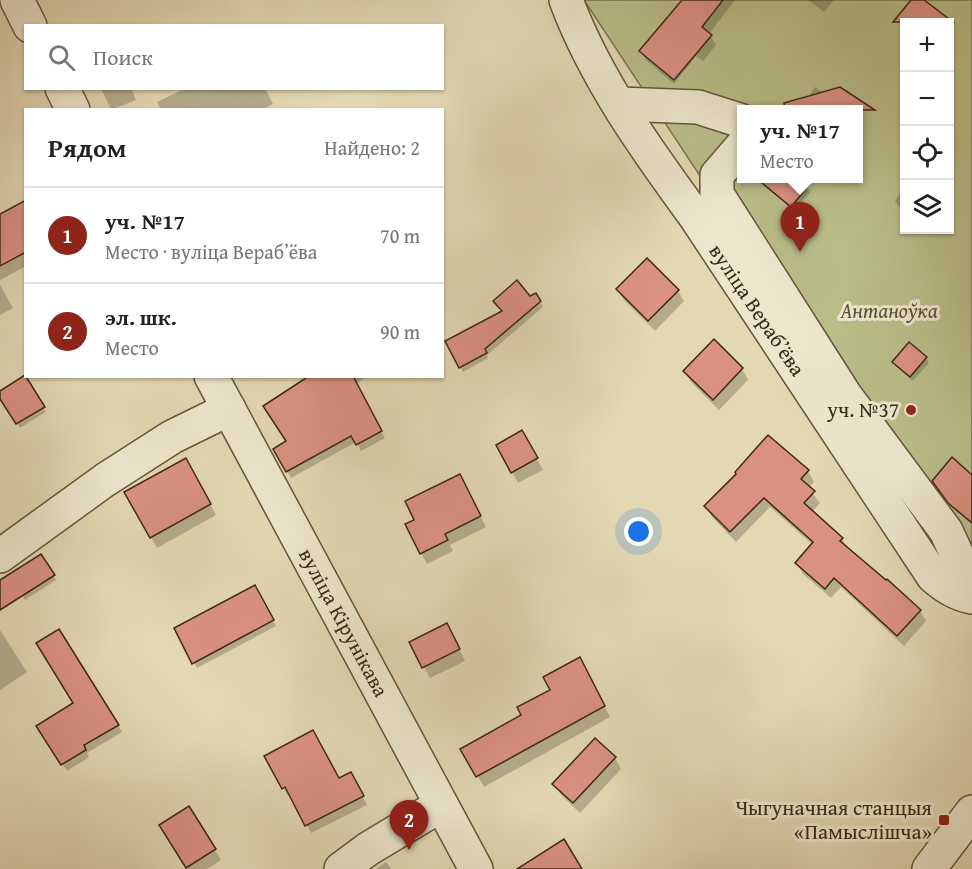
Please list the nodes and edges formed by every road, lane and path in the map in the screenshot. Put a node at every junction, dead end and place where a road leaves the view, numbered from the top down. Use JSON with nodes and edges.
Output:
{"nodes":[{"id":1,"x":17,"y":0,"type":"edge"},
{"id":2,"x":566,"y":0,"type":"edge"},
{"id":3,"x":29,"y":24,"type":"edge"},
{"id":4,"x":63,"y":90,"type":"edge"},
{"id":5,"x":620,"y":104,"type":"junction"},
{"id":6,"x":72,"y":108,"type":"edge"},
{"id":7,"x":737,"y":120,"type":"edge"},
{"id":8,"x":737,"y":151,"type":"edge"},
{"id":9,"x":212,"y":378,"type":"edge"},
{"id":10,"x":229,"y":409,"type":"junction"},
{"id":11,"x":0,"y":556,"type":"edge"},
{"id":12,"x":972,"y":587,"type":"edge"},
{"id":13,"x":972,"y":597,"type":"edge"},
{"id":14,"x":441,"y":805,"type":"junction"},
{"id":15,"x":972,"y":812,"type":"edge"},
{"id":16,"x":341,"y":869,"type":"edge"},
{"id":17,"x":476,"y":869,"type":"edge"},
{"id":18,"x":929,"y":869,"type":"edge"}],
"edges":[{"from":1,"to":3,"type":"street"},
{"from":2,"to":5,"type":"street","name":"вуліца Верабʼёва"},
{"from":4,"to":6,"type":"street"},
{"from":5,"to":7,"type":"street"},
{"from":5,"to":13,"type":"street","name":"вуліца Верабʼёва"},
{"from":8,"to":12,"type":"street"},
{"from":9,"to":10,"type":"street","name":"вуліца Кірунікава"},
{"from":10,"to":11,"type":"street"},
{"from":10,"to":14,"type":"street","name":"вуліца Кірунікава"},
{"from":14,"to":16,"type":"street"},
{"from":14,"to":17,"type":"street","name":"вуліца Кірунікава"},
{"from":15,"to":18,"type":"street"}]}
